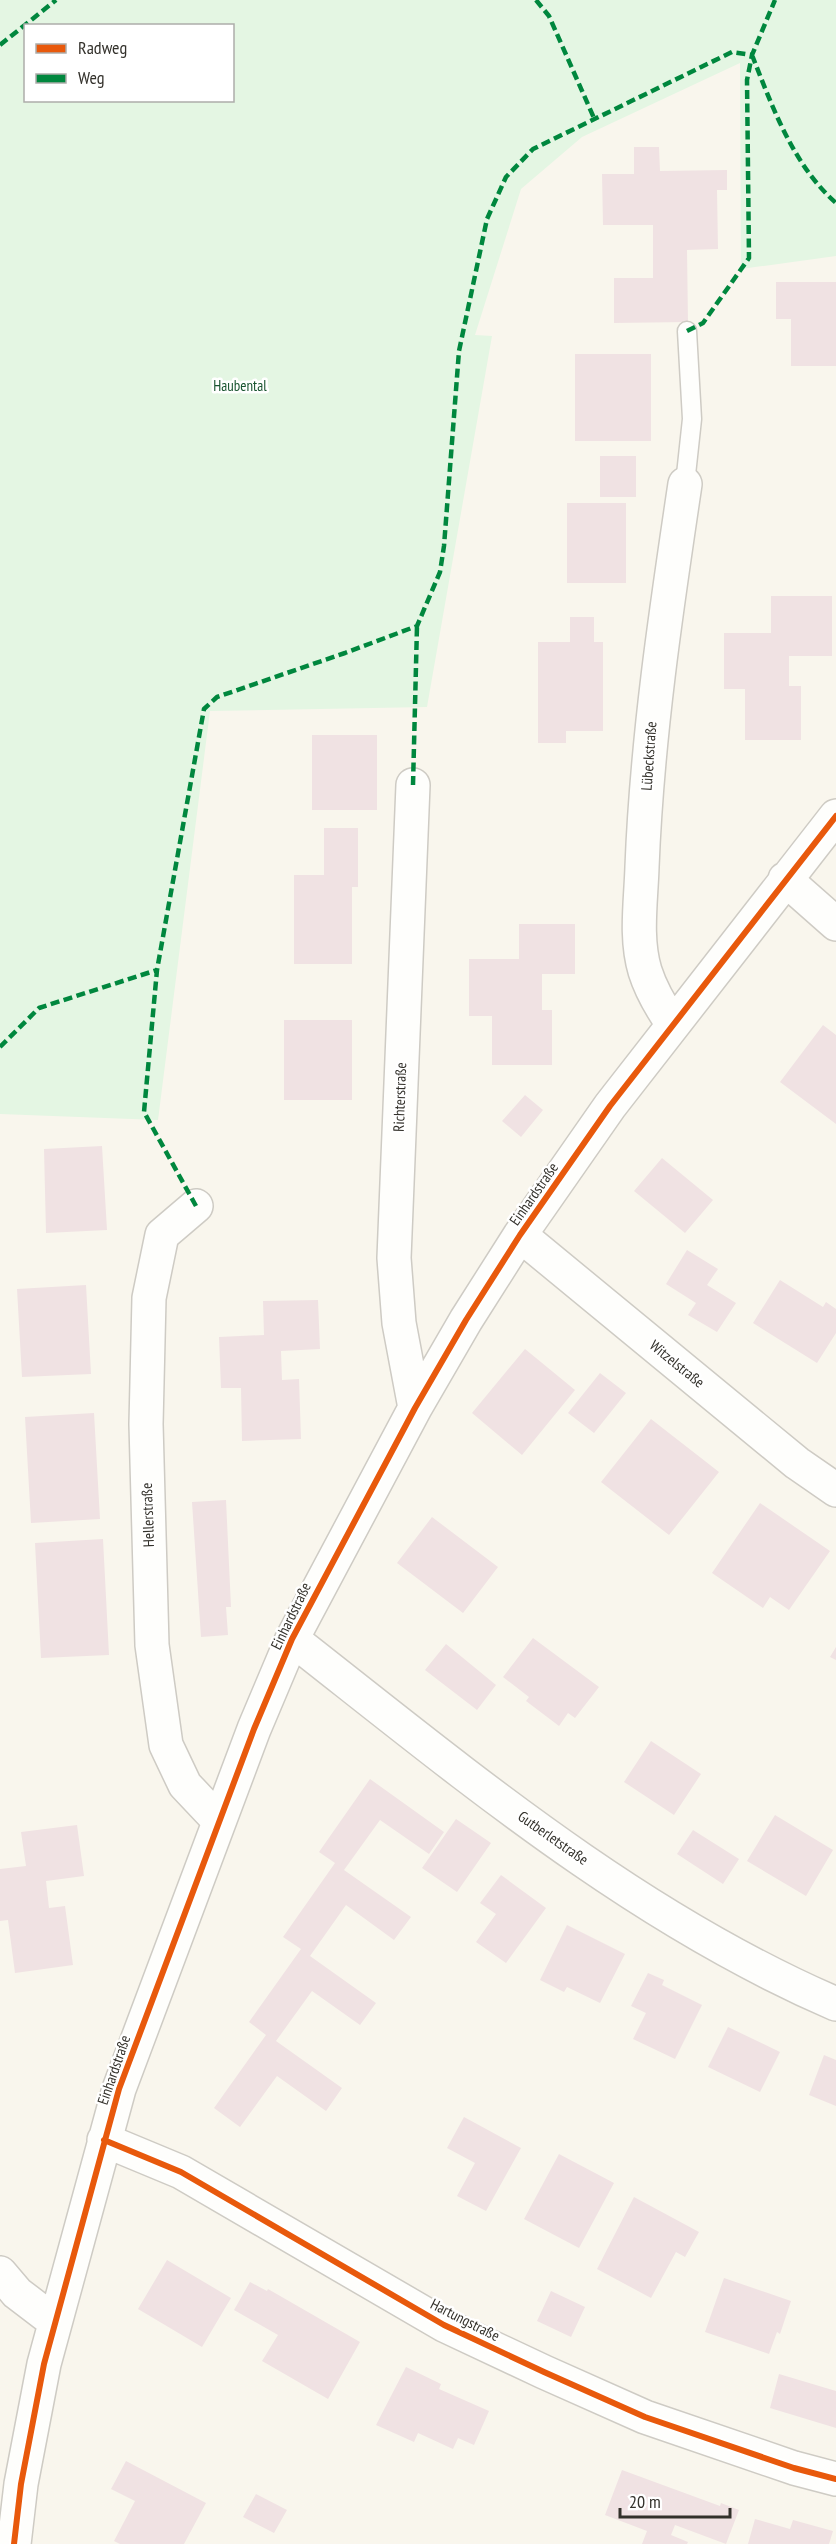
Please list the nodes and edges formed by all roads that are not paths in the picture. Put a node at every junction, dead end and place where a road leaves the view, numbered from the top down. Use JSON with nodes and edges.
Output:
{"nodes":[{"id":1,"x":687,"y":331,"type":"dead end"},
{"id":2,"x":685,"y":484,"type":"joint"},
{"id":3,"x":413,"y":785,"type":"dead end"},
{"id":4,"x":836,"y":816,"type":"edge"},
{"id":5,"x":785,"y":879,"type":"junction"},
{"id":6,"x":836,"y":924,"type":"edge"},
{"id":7,"x":672,"y":1023,"type":"junction"},
{"id":8,"x":196,"y":1206,"type":"dead end"},
{"id":9,"x":520,"y":1235,"type":"junction"},
{"id":10,"x":415,"y":1408,"type":"junction"},
{"id":11,"x":836,"y":1490,"type":"edge"},
{"id":12,"x":292,"y":1639,"type":"junction"},
{"id":13,"x":219,"y":1821,"type":"junction"},
{"id":14,"x":836,"y":2004,"type":"edge"},
{"id":15,"x":104,"y":2140,"type":"junction"},
{"id":16,"x":0,"y":2272,"type":"edge"},
{"id":17,"x":54,"y":2322,"type":"junction"},
{"id":18,"x":836,"y":2479,"type":"edge"},
{"id":19,"x":14,"y":2544,"type":"edge"}],
"edges":[{"from":1,"to":2,"type":"lane"},
{"from":2,"to":7,"type":"street","name":"Lübeckstraße"},
{"from":3,"to":10,"type":"street","name":"Richterstraße"},
{"from":4,"to":5,"type":"street","name":"Einhardstraße"},
{"from":5,"to":6,"type":"street"},
{"from":5,"to":7,"type":"street","name":"Einhardstraße"},
{"from":7,"to":9,"type":"street","name":"Einhardstraße"},
{"from":8,"to":13,"type":"street","name":"Hellerstraße"},
{"from":9,"to":10,"type":"street","name":"Einhardstraße"},
{"from":9,"to":11,"type":"street","name":"Witzelstraße"},
{"from":10,"to":12,"type":"street","name":"Einhardstraße"},
{"from":12,"to":13,"type":"street","name":"Einhardstraße"},
{"from":12,"to":14,"type":"street","name":"Gutberletstraße"},
{"from":13,"to":15,"type":"street","name":"Einhardstraße"},
{"from":15,"to":17,"type":"street","name":"Einhardstraße"},
{"from":15,"to":18,"type":"street","name":"Hartungstraße"},
{"from":16,"to":17,"type":"street"},
{"from":17,"to":19,"type":"street","name":"Einhardstraße"}]}
